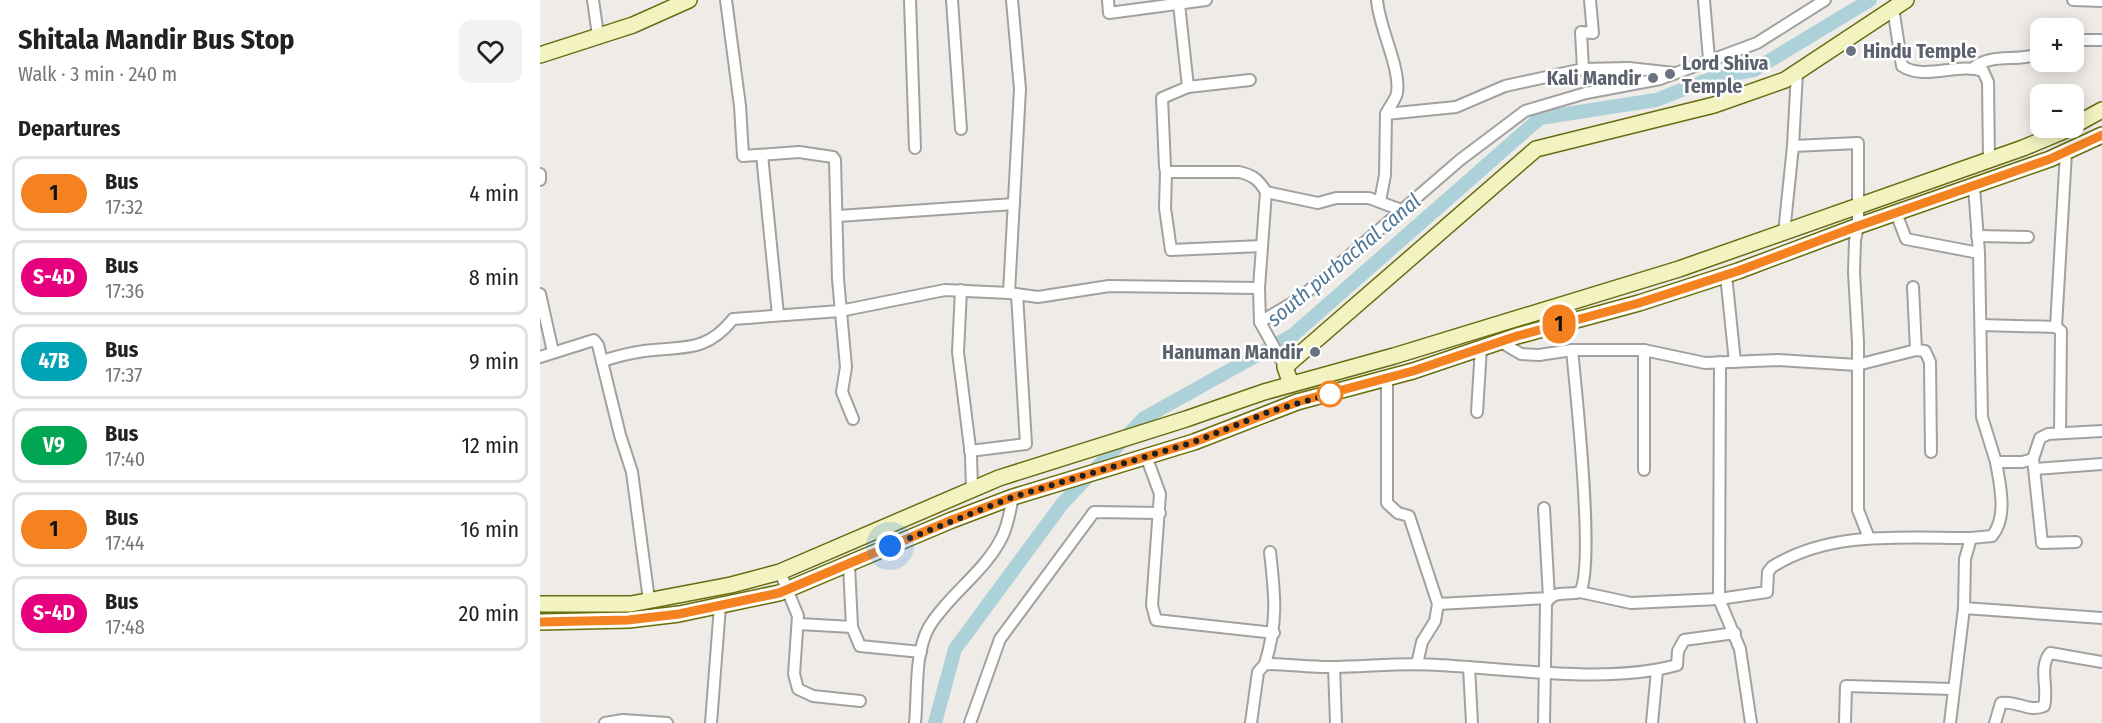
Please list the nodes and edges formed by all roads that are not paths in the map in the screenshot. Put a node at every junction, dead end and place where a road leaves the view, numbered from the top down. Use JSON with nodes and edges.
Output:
{"nodes":[{"id":1,"x":593,"y":0,"type":"edge"},
{"id":2,"x":689,"y":0,"type":"edge"},
{"id":3,"x":726,"y":0,"type":"edge"},
{"id":4,"x":910,"y":0,"type":"edge"},
{"id":5,"x":952,"y":0,"type":"edge"},
{"id":6,"x":1012,"y":0,"type":"edge"},
{"id":7,"x":1108,"y":0,"type":"edge"},
{"id":8,"x":1206,"y":0,"type":"edge"},
{"id":9,"x":1377,"y":0,"type":"edge"},
{"id":10,"x":1590,"y":0,"type":"edge"},
{"id":11,"x":1704,"y":0,"type":"edge"},
{"id":12,"x":1825,"y":0,"type":"edge"},
{"id":13,"x":2073,"y":0,"type":"edge"},
{"id":14,"x":2102,"y":1,"type":"edge"},
{"id":15,"x":1179,"y":4,"type":"junction"},
{"id":16,"x":1899,"y":4,"type":"edge"},
{"id":17,"x":598,"y":35,"type":"junction"},
{"id":18,"x":2084,"y":40,"type":"edge"},
{"id":19,"x":2102,"y":40,"type":"edge"},
{"id":20,"x":540,"y":55,"type":"edge"},
{"id":21,"x":2030,"y":57,"type":"edge"},
{"id":22,"x":1709,"y":59,"type":"junction"},
{"id":23,"x":1973,"y":68,"type":"junction"},
{"id":24,"x":1583,"y":69,"type":"junction"},
{"id":25,"x":1797,"y":72,"type":"junction"},
{"id":26,"x":1674,"y":74,"type":"junction"},
{"id":27,"x":1250,"y":80,"type":"dead end"},
{"id":28,"x":1188,"y":87,"type":"junction"},
{"id":29,"x":2102,"y":111,"type":"edge"},
{"id":30,"x":1386,"y":114,"type":"junction"},
{"id":31,"x":2084,"y":121,"type":"edge"},
{"id":32,"x":961,"y":129,"type":"dead end"},
{"id":33,"x":2102,"y":135,"type":"edge"},
{"id":34,"x":2044,"y":138,"type":"edge"},
{"id":35,"x":1793,"y":146,"type":"junction"},
{"id":36,"x":915,"y":148,"type":"dead end"},
{"id":37,"x":2066,"y":152,"type":"junction"},
{"id":38,"x":762,"y":154,"type":"junction"},
{"id":39,"x":1989,"y":160,"type":"junction"},
{"id":40,"x":1166,"y":172,"type":"junction"},
{"id":41,"x":540,"y":174,"type":"edge"},
{"id":42,"x":540,"y":180,"type":"edge"},
{"id":43,"x":1974,"y":187,"type":"junction"},
{"id":44,"x":1266,"y":192,"type":"junction"},
{"id":45,"x":1380,"y":201,"type":"junction"},
{"id":46,"x":1014,"y":204,"type":"junction"},
{"id":47,"x":1857,"y":206,"type":"junction"},
{"id":48,"x":1404,"y":211,"type":"junction"},
{"id":49,"x":1896,"y":213,"type":"junction"},
{"id":50,"x":838,"y":216,"type":"junction"},
{"id":51,"x":1858,"y":226,"type":"junction"},
{"id":52,"x":1784,"y":233,"type":"junction"},
{"id":53,"x":1977,"y":236,"type":"junction"},
{"id":54,"x":2028,"y":237,"type":"dead end"},
{"id":55,"x":1262,"y":246,"type":"junction"},
{"id":56,"x":1979,"y":253,"type":"junction"},
{"id":57,"x":1726,"y":275,"type":"junction"},
{"id":58,"x":1913,"y":287,"type":"dead end"},
{"id":59,"x":1259,"y":288,"type":"junction"},
{"id":60,"x":961,"y":290,"type":"junction"},
{"id":61,"x":1013,"y":293,"type":"junction"},
{"id":62,"x":540,"y":294,"type":"edge"},
{"id":63,"x":840,"y":311,"type":"junction"},
{"id":64,"x":778,"y":315,"type":"junction"},
{"id":65,"x":1261,"y":322,"type":"junction"},
{"id":66,"x":1981,"y":325,"type":"junction"},
{"id":67,"x":2056,"y":327,"type":"junction"},
{"id":68,"x":1499,"y":341,"type":"junction"},
{"id":69,"x":1434,"y":344,"type":"junction"},
{"id":70,"x":1481,"y":347,"type":"junction"},
{"id":71,"x":1572,"y":350,"type":"junction"},
{"id":72,"x":1644,"y":350,"type":"junction"},
{"id":73,"x":1916,"y":350,"type":"junction"},
{"id":74,"x":553,"y":352,"type":"junction"},
{"id":75,"x":540,"y":357,"type":"edge"},
{"id":76,"x":602,"y":361,"type":"junction"},
{"id":77,"x":1438,"y":362,"type":"junction"},
{"id":78,"x":1720,"y":362,"type":"junction"},
{"id":79,"x":1735,"y":362,"type":"junction"},
{"id":80,"x":1857,"y":365,"type":"junction"},
{"id":81,"x":1285,"y":367,"type":"junction"},
{"id":82,"x":1387,"y":379,"type":"junction"},
{"id":83,"x":1291,"y":384,"type":"junction"},
{"id":84,"x":1477,"y":412,"type":"dead end"},
{"id":85,"x":853,"y":419,"type":"dead end"},
{"id":86,"x":2102,"y":430,"type":"edge"},
{"id":87,"x":2060,"y":433,"type":"junction"},
{"id":88,"x":970,"y":451,"type":"junction"},
{"id":89,"x":1931,"y":452,"type":"dead end"},
{"id":90,"x":1146,"y":456,"type":"junction"},
{"id":91,"x":1996,"y":462,"type":"junction"},
{"id":92,"x":2034,"y":464,"type":"junction"},
{"id":93,"x":2102,"y":464,"type":"edge"},
{"id":94,"x":1644,"y":470,"type":"dead end"},
{"id":95,"x":972,"y":489,"type":"junction"},
{"id":96,"x":1013,"y":497,"type":"junction"},
{"id":97,"x":1544,"y":508,"type":"dead end"},
{"id":98,"x":1160,"y":513,"type":"junction"},
{"id":99,"x":1869,"y":538,"type":"junction"},
{"id":100,"x":1971,"y":538,"type":"junction"},
{"id":101,"x":2076,"y":542,"type":"dead end"},
{"id":102,"x":1270,"y":552,"type":"dead end"},
{"id":103,"x":849,"y":565,"type":"junction"},
{"id":104,"x":780,"y":572,"type":"junction"},
{"id":105,"x":788,"y":590,"type":"junction"},
{"id":106,"x":1580,"y":592,"type":"junction"},
{"id":107,"x":1549,"y":598,"type":"junction"},
{"id":108,"x":1719,"y":599,"type":"junction"},
{"id":109,"x":649,"y":600,"type":"junction"},
{"id":110,"x":540,"y":604,"type":"edge"},
{"id":111,"x":1438,"y":604,"type":"junction"},
{"id":112,"x":720,"y":606,"type":"junction"},
{"id":113,"x":1964,"y":608,"type":"junction"},
{"id":114,"x":2102,"y":618,"type":"edge"},
{"id":115,"x":540,"y":622,"type":"edge"},
{"id":116,"x":799,"y":624,"type":"junction"},
{"id":117,"x":852,"y":627,"type":"junction"},
{"id":118,"x":1274,"y":633,"type":"junction"},
{"id":119,"x":1735,"y":633,"type":"junction"},
{"id":120,"x":921,"y":652,"type":"junction"},
{"id":121,"x":2102,"y":662,"type":"edge"},
{"id":122,"x":1265,"y":664,"type":"junction"},
{"id":123,"x":1417,"y":664,"type":"junction"},
{"id":124,"x":1334,"y":667,"type":"junction"},
{"id":125,"x":1469,"y":667,"type":"junction"},
{"id":126,"x":1657,"y":670,"type":"junction"},
{"id":127,"x":1543,"y":672,"type":"junction"},
{"id":128,"x":1953,"y":688,"type":"junction"},
{"id":129,"x":860,"y":701,"type":"dead end"},
{"id":130,"x":605,"y":723,"type":"edge"},
{"id":131,"x":667,"y":723,"type":"edge"},
{"id":132,"x":711,"y":723,"type":"edge"},
{"id":133,"x":915,"y":723,"type":"edge"},
{"id":134,"x":970,"y":723,"type":"edge"},
{"id":135,"x":1251,"y":723,"type":"edge"},
{"id":136,"x":1336,"y":723,"type":"edge"},
{"id":137,"x":1473,"y":723,"type":"edge"},
{"id":138,"x":1544,"y":723,"type":"edge"},
{"id":139,"x":1652,"y":723,"type":"edge"},
{"id":140,"x":1751,"y":723,"type":"edge"},
{"id":141,"x":1845,"y":723,"type":"edge"},
{"id":142,"x":1950,"y":723,"type":"edge"},
{"id":143,"x":1995,"y":723,"type":"edge"}],
"edges":[{"from":1,"to":17,"type":"street"},
{"from":2,"to":17,"type":"main road"},
{"from":3,"to":38,"type":"street"},
{"from":4,"to":36,"type":"street"},
{"from":5,"to":32,"type":"street"},
{"from":6,"to":46,"type":"street"},
{"from":7,"to":15,"type":"street"},
{"from":8,"to":15,"type":"street"},
{"from":9,"to":30,"type":"street"},
{"from":10,"to":24,"type":"street"},
{"from":11,"to":22,"type":"street"},
{"from":12,"to":22,"type":"street"},
{"from":13,"to":14,"type":"street"},
{"from":15,"to":28,"type":"street"},
{"from":16,"to":23,"type":"street"},
{"from":16,"to":25,"type":"main road"},
{"from":17,"to":20,"type":"main road"},
{"from":18,"to":19,"type":"street"},
{"from":21,"to":23,"type":"street"},
{"from":22,"to":26,"type":"street"},
{"from":23,"to":39,"type":"street"},
{"from":24,"to":26,"type":"street"},
{"from":24,"to":30,"type":"street"},
{"from":25,"to":35,"type":"street"},
{"from":25,"to":81,"type":"main road"},
{"from":26,"to":48,"type":"street"},
{"from":27,"to":28,"type":"street"},
{"from":28,"to":40,"type":"street"},
{"from":29,"to":31,"type":"main road"},
{"from":30,"to":45,"type":"street"},
{"from":33,"to":37,"type":"main road"},
{"from":34,"to":39,"type":"main road"},
{"from":35,"to":47,"type":"street"},
{"from":35,"to":52,"type":"street"},
{"from":37,"to":43,"type":"main road"},
{"from":37,"to":67,"type":"street"},
{"from":38,"to":50,"type":"street"},
{"from":38,"to":64,"type":"street"},
{"from":39,"to":47,"type":"main road"},
{"from":40,"to":44,"type":"street"},
{"from":40,"to":55,"type":"street"},
{"from":41,"to":42,"type":"street"},
{"from":43,"to":49,"type":"main road"},
{"from":43,"to":53,"type":"street"},
{"from":44,"to":45,"type":"street"},
{"from":44,"to":55,"type":"street"},
{"from":45,"to":48,"type":"street"},
{"from":46,"to":50,"type":"street"},
{"from":46,"to":61,"type":"street"},
{"from":47,"to":51,"type":"street"},
{"from":47,"to":52,"type":"main road"},
{"from":48,"to":65,"type":"street"},
{"from":49,"to":51,"type":"main road"},
{"from":49,"to":56,"type":"street"},
{"from":50,"to":63,"type":"street"},
{"from":51,"to":57,"type":"main road"},
{"from":51,"to":80,"type":"street"},
{"from":52,"to":69,"type":"main road"},
{"from":53,"to":54,"type":"street"},
{"from":53,"to":56,"type":"street"},
{"from":55,"to":59,"type":"street"},
{"from":56,"to":66,"type":"street"},
{"from":57,"to":68,"type":"main road"},
{"from":57,"to":79,"type":"street"},
{"from":58,"to":73,"type":"street"},
{"from":59,"to":61,"type":"street"},
{"from":59,"to":65,"type":"street"},
{"from":60,"to":61,"type":"street"},
{"from":60,"to":63,"type":"street"},
{"from":60,"to":88,"type":"street"},
{"from":61,"to":88,"type":"street"},
{"from":62,"to":74,"type":"street"},
{"from":63,"to":64,"type":"street"},
{"from":63,"to":85,"type":"street"},
{"from":64,"to":76,"type":"street"},
{"from":65,"to":81,"type":"street"},
{"from":66,"to":67,"type":"street"},
{"from":66,"to":91,"type":"street"},
{"from":67,"to":87,"type":"street"},
{"from":68,"to":70,"type":"main road"},
{"from":68,"to":71,"type":"street"},
{"from":69,"to":77,"type":"street"},
{"from":69,"to":83,"type":"main road"},
{"from":70,"to":77,"type":"main road"},
{"from":70,"to":84,"type":"street"},
{"from":71,"to":72,"type":"street"},
{"from":71,"to":106,"type":"street"},
{"from":72,"to":78,"type":"street"},
{"from":72,"to":94,"type":"street"},
{"from":73,"to":80,"type":"street"},
{"from":73,"to":89,"type":"street"},
{"from":74,"to":75,"type":"street"},
{"from":74,"to":76,"type":"street"},
{"from":76,"to":109,"type":"street"},
{"from":77,"to":82,"type":"main road"},
{"from":78,"to":79,"type":"street"},
{"from":78,"to":108,"type":"street"},
{"from":79,"to":80,"type":"street"},
{"from":80,"to":99,"type":"street"},
{"from":81,"to":83,"type":"main road"},
{"from":82,"to":90,"type":"main road"},
{"from":82,"to":111,"type":"street"},
{"from":83,"to":95,"type":"main road"},
{"from":86,"to":87,"type":"street"},
{"from":87,"to":92,"type":"street"},
{"from":88,"to":95,"type":"street"},
{"from":90,"to":96,"type":"main road"},
{"from":90,"to":98,"type":"street"},
{"from":91,"to":92,"type":"street"},
{"from":91,"to":100,"type":"street"},
{"from":92,"to":93,"type":"street"},
{"from":92,"to":101,"type":"street"},
{"from":95,"to":104,"type":"main road"},
{"from":96,"to":103,"type":"main road"},
{"from":96,"to":120,"type":"street"},
{"from":97,"to":107,"type":"street"},
{"from":98,"to":118,"type":"street"},
{"from":98,"to":134,"type":"street"},
{"from":99,"to":100,"type":"street"},
{"from":99,"to":108,"type":"street"},
{"from":100,"to":113,"type":"street"},
{"from":102,"to":118,"type":"street"},
{"from":103,"to":105,"type":"main road"},
{"from":103,"to":117,"type":"street"},
{"from":104,"to":105,"type":"street"},
{"from":104,"to":109,"type":"main road"},
{"from":105,"to":112,"type":"main road"},
{"from":105,"to":116,"type":"street"},
{"from":106,"to":107,"type":"street"},
{"from":106,"to":108,"type":"street"},
{"from":107,"to":111,"type":"street"},
{"from":107,"to":127,"type":"street"},
{"from":108,"to":119,"type":"street"},
{"from":109,"to":110,"type":"main road"},
{"from":111,"to":123,"type":"street"},
{"from":112,"to":115,"type":"main road"},
{"from":112,"to":132,"type":"street"},
{"from":113,"to":114,"type":"street"},
{"from":113,"to":128,"type":"street"},
{"from":116,"to":117,"type":"street"},
{"from":116,"to":129,"type":"street"},
{"from":117,"to":120,"type":"street"},
{"from":118,"to":122,"type":"street"},
{"from":119,"to":126,"type":"street"},
{"from":119,"to":140,"type":"street"},
{"from":120,"to":133,"type":"street"},
{"from":121,"to":143,"type":"street"},
{"from":122,"to":124,"type":"street"},
{"from":122,"to":135,"type":"street"},
{"from":123,"to":124,"type":"street"},
{"from":123,"to":125,"type":"street"},
{"from":124,"to":136,"type":"street"},
{"from":125,"to":127,"type":"street"},
{"from":125,"to":137,"type":"street"},
{"from":126,"to":127,"type":"street"},
{"from":126,"to":139,"type":"street"},
{"from":127,"to":138,"type":"street"},
{"from":128,"to":141,"type":"street"},
{"from":128,"to":142,"type":"street"},
{"from":130,"to":131,"type":"street"}]}
